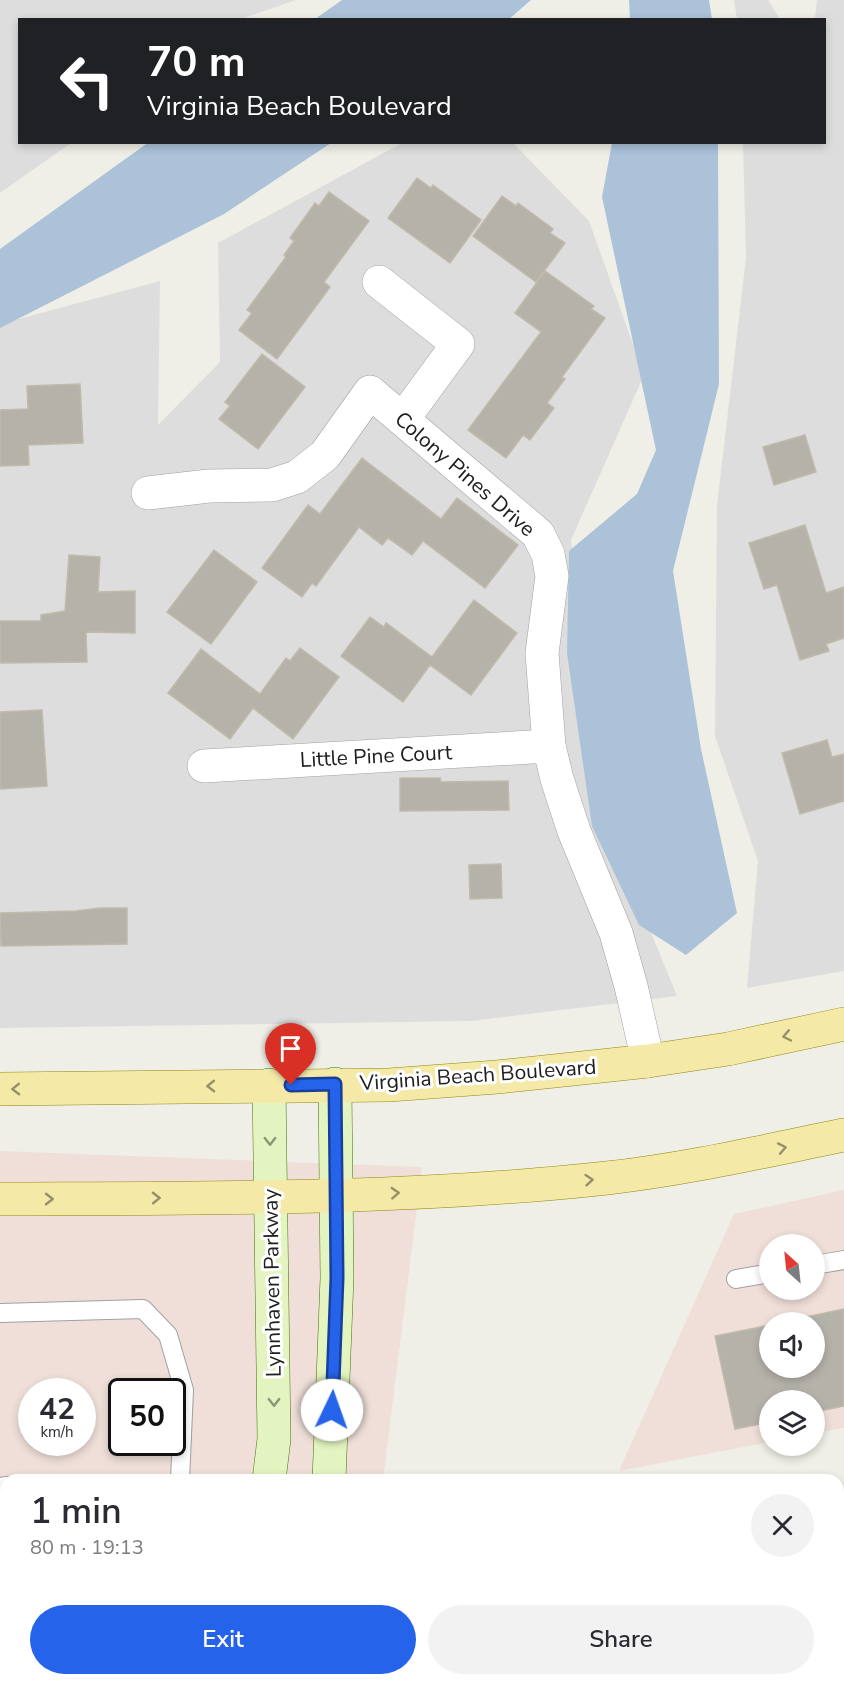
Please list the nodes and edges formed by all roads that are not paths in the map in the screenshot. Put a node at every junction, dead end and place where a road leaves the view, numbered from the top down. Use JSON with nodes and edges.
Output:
{"nodes":[{"id":1,"x":379,"y":282,"type":"dead end"},
{"id":2,"x":403,"y":420,"type":"junction"},
{"id":3,"x":148,"y":493,"type":"dead end"},
{"id":4,"x":549,"y":746,"type":"junction"},
{"id":5,"x":204,"y":766,"type":"dead end"},
{"id":6,"x":844,"y":1024,"type":"edge"},
{"id":7,"x":648,"y":1061,"type":"junction"},
{"id":8,"x":335,"y":1084,"type":"junction"},
{"id":9,"x":269,"y":1085,"type":"junction"},
{"id":10,"x":0,"y":1089,"type":"edge"},
{"id":11,"x":844,"y":1136,"type":"edge"},
{"id":12,"x":336,"y":1196,"type":"junction"},
{"id":13,"x":271,"y":1197,"type":"junction"},
{"id":14,"x":0,"y":1199,"type":"edge"},
{"id":15,"x":844,"y":1260,"type":"edge"},
{"id":16,"x":825,"y":1263,"type":"edge"},
{"id":17,"x":759,"y":1275,"type":"edge"},
{"id":18,"x":736,"y":1279,"type":"dead end"},
{"id":19,"x":0,"y":1313,"type":"edge"},
{"id":20,"x":180,"y":1474,"type":"edge"},
{"id":21,"x":270,"y":1474,"type":"edge"},
{"id":22,"x":328,"y":1474,"type":"edge"}],
"edges":[{"from":1,"to":2,"type":"street"},
{"from":2,"to":3,"type":"street","name":"Colony Pines Drive"},
{"from":2,"to":4,"type":"street","name":"Colony Pines Drive"},
{"from":4,"to":5,"type":"street","name":"Little Pine Court"},
{"from":4,"to":7,"type":"street","name":"Colony Pines Drive"},
{"from":6,"to":7,"type":"main road","name":"Virginia Beach Boulevard","one_way":true},
{"from":7,"to":8,"type":"main road","name":"Virginia Beach Boulevard"},
{"from":8,"to":9,"type":"main road","name":"Virginia Beach Boulevard"},
{"from":8,"to":12,"type":"main road"},
{"from":9,"to":10,"type":"main road","name":"Virginia Beach Boulevard","one_way":true},
{"from":9,"to":13,"type":"main road","name":"Lynnhaven Parkway","one_way":true},
{"from":12,"to":11,"type":"main road","one_way":true},
{"from":12,"to":13,"type":"main road"},
{"from":12,"to":22,"type":"main road"},
{"from":14,"to":13,"type":"main road","one_way":true},
{"from":13,"to":21,"type":"main road","name":"Lynnhaven Parkway","one_way":true},
{"from":15,"to":16,"type":"lane"},
{"from":17,"to":18,"type":"lane"},
{"from":19,"to":20,"type":"lane"}]}
